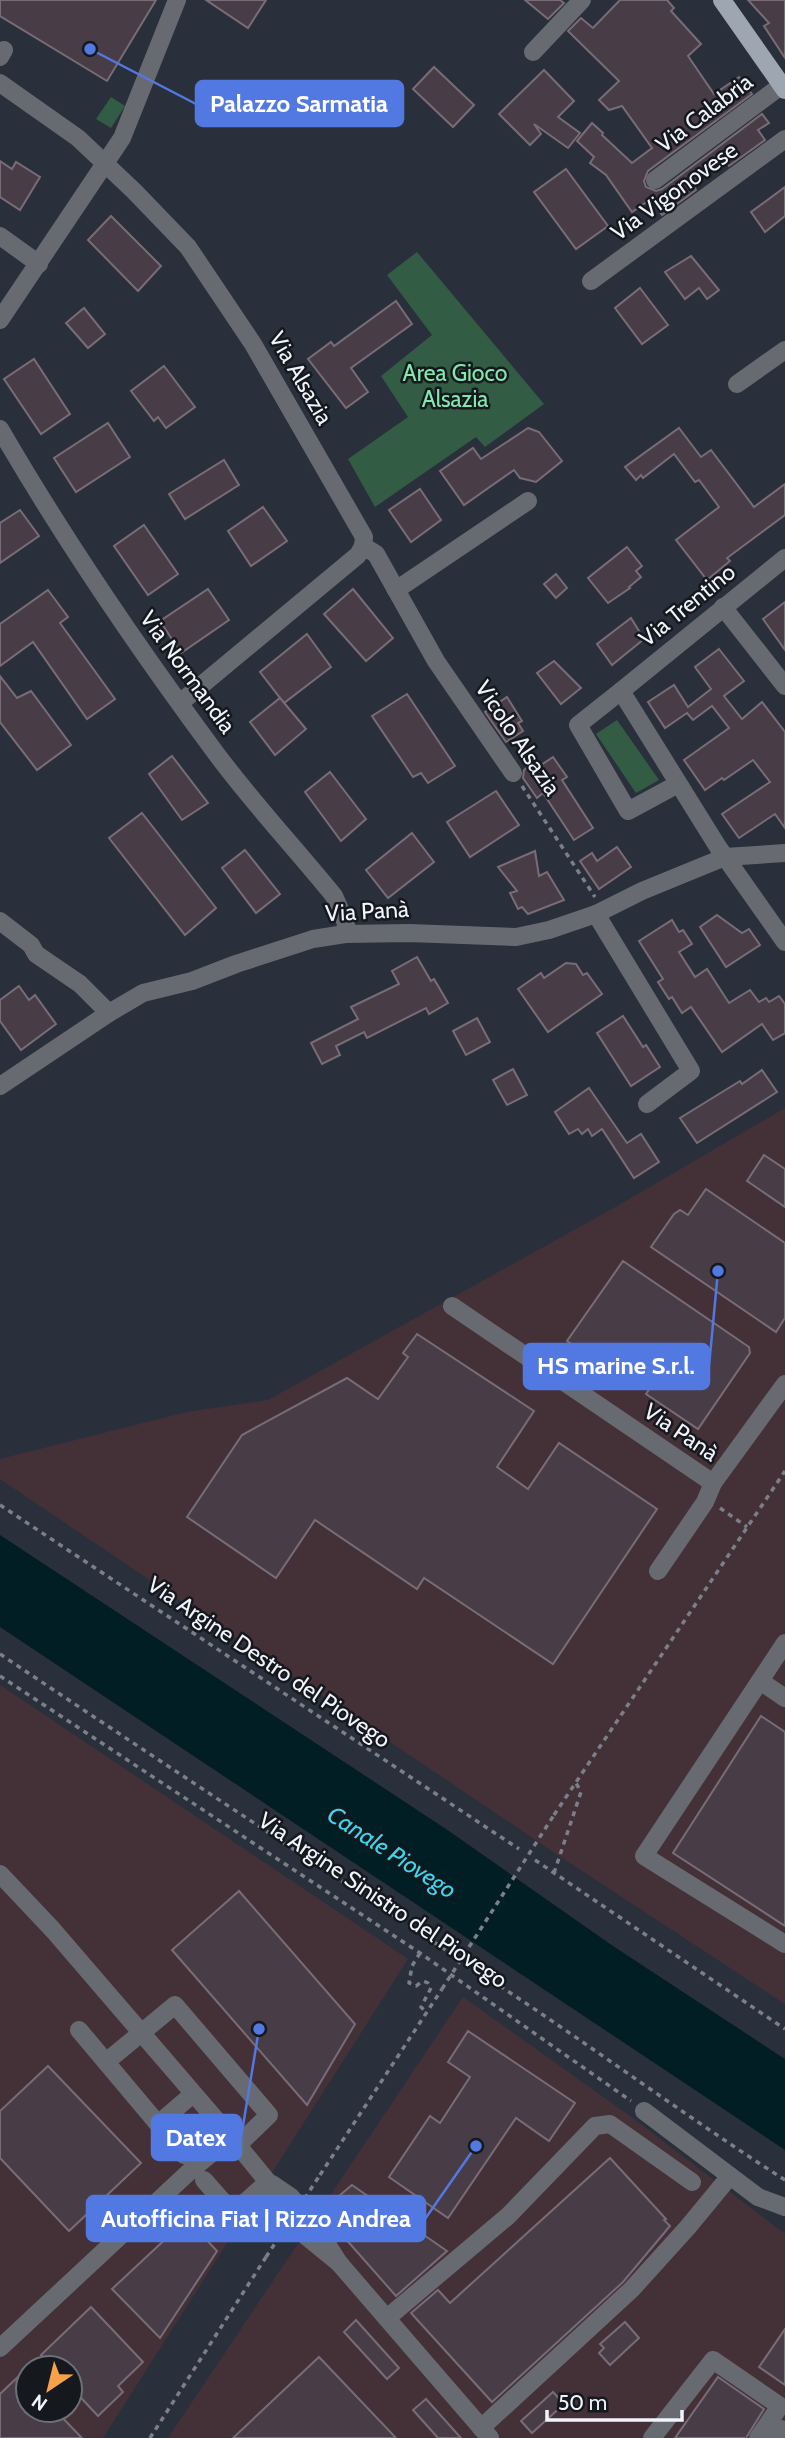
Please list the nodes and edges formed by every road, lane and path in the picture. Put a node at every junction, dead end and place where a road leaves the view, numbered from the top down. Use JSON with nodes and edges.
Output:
{"nodes":[{"id":1,"x":177,"y":0,"type":"edge"},
{"id":2,"x":582,"y":0,"type":"edge"},
{"id":3,"x":722,"y":0,"type":"edge"},
{"id":4,"x":533,"y":52,"type":"dead end"},
{"id":5,"x":0,"y":83,"type":"edge"},
{"id":6,"x":784,"y":87,"type":"edge"},
{"id":7,"x":785,"y":139,"type":"edge"},
{"id":8,"x":106,"y":165,"type":"junction"},
{"id":9,"x":655,"y":180,"type":"dead end"},
{"id":10,"x":0,"y":236,"type":"edge"},
{"id":11,"x":39,"y":264,"type":"junction"},
{"id":12,"x":591,"y":281,"type":"dead end"},
{"id":13,"x":0,"y":320,"type":"edge"},
{"id":14,"x":785,"y":350,"type":"edge"},
{"id":15,"x":737,"y":384,"type":"dead end"},
{"id":16,"x":0,"y":429,"type":"edge"},
{"id":17,"x":528,"y":501,"type":"dead end"},
{"id":18,"x":363,"y":547,"type":"junction"},
{"id":19,"x":785,"y":558,"type":"edge"},
{"id":20,"x":396,"y":590,"type":"junction"},
{"id":21,"x":723,"y":607,"type":"junction"},
{"id":22,"x":785,"y":687,"type":"edge"},
{"id":23,"x":621,"y":691,"type":"junction"},
{"id":24,"x":180,"y":703,"type":"junction"},
{"id":25,"x":513,"y":773,"type":"joint"},
{"id":26,"x":678,"y":784,"type":"junction"},
{"id":27,"x":785,"y":853,"type":"edge"},
{"id":28,"x":725,"y":857,"type":"junction"},
{"id":29,"x":600,"y":912,"type":"junction"},
{"id":30,"x":0,"y":921,"type":"edge"},
{"id":31,"x":345,"y":934,"type":"junction"},
{"id":32,"x":785,"y":942,"type":"edge"},
{"id":33,"x":108,"y":1013,"type":"junction"},
{"id":34,"x":0,"y":1086,"type":"edge"},
{"id":35,"x":647,"y":1104,"type":"dead end"},
{"id":36,"x":452,"y":1306,"type":"dead end"},
{"id":37,"x":785,"y":1384,"type":"edge"},
{"id":38,"x":785,"y":1471,"type":"edge"},
{"id":39,"x":710,"y":1491,"type":"junction"},
{"id":40,"x":0,"y":1505,"type":"edge"},
{"id":41,"x":747,"y":1527,"type":"junction"},
{"id":42,"x":658,"y":1571,"type":"dead end"},
{"id":43,"x":785,"y":1643,"type":"edge"},
{"id":44,"x":0,"y":1654,"type":"edge"},
{"id":45,"x":0,"y":1676,"type":"edge"},
{"id":46,"x":760,"y":1681,"type":"junction"},
{"id":47,"x":785,"y":1698,"type":"edge"},
{"id":48,"x":576,"y":1783,"type":"junction"},
{"id":49,"x":519,"y":1849,"type":"dead end"},
{"id":50,"x":535,"y":1860,"type":"dead end"},
{"id":51,"x":554,"y":1873,"type":"junction"},
{"id":52,"x":0,"y":1874,"type":"edge"},
{"id":53,"x":785,"y":1944,"type":"edge"},
{"id":54,"x":420,"y":1953,"type":"junction"},
{"id":55,"x":426,"y":2012,"type":"junction"},
{"id":56,"x":785,"y":2029,"type":"edge"},
{"id":57,"x":79,"y":2030,"type":"dead end"},
{"id":58,"x":141,"y":2032,"type":"junction"},
{"id":59,"x":106,"y":2062,"type":"junction"},
{"id":60,"x":194,"y":2094,"type":"junction"},
{"id":61,"x":644,"y":2110,"type":"joint"},
{"id":62,"x":158,"y":2124,"type":"junction"},
{"id":63,"x":234,"y":2141,"type":"junction"},
{"id":64,"x":184,"y":2155,"type":"dead end"},
{"id":65,"x":730,"y":2176,"type":"junction"},
{"id":66,"x":204,"y":2180,"type":"dead end"},
{"id":67,"x":785,"y":2180,"type":"edge"},
{"id":68,"x":268,"y":2182,"type":"junction"},
{"id":69,"x":692,"y":2182,"type":"dead end"},
{"id":70,"x":758,"y":2197,"type":"junction"},
{"id":71,"x":785,"y":2207,"type":"edge"},
{"id":72,"x":785,"y":2218,"type":"edge"},
{"id":73,"x":387,"y":2318,"type":"junction"},
{"id":74,"x":0,"y":2348,"type":"edge"},
{"id":75,"x":785,"y":2432,"type":"edge"},
{"id":76,"x":486,"y":2433,"type":"edge"},
{"id":77,"x":149,"y":2438,"type":"edge"},
{"id":78,"x":652,"y":2438,"type":"edge"},
{"id":79,"x":758,"y":2438,"type":"edge"},
{"id":80,"x":774,"y":2438,"type":"edge"}],
"edges":[{"from":1,"to":8,"type":"street"},
{"from":2,"to":4,"type":"street"},
{"from":3,"to":6,"type":"main road"},
{"from":5,"to":8,"type":"street","name":"Via Alsazia"},
{"from":6,"to":9,"type":"street","name":"Via Calabria"},
{"from":7,"to":12,"type":"street","name":"Via Vigonovese"},
{"from":8,"to":11,"type":"street"},
{"from":8,"to":18,"type":"street","name":"Via Alsazia"},
{"from":10,"to":11,"type":"street"},
{"from":11,"to":13,"type":"street"},
{"from":14,"to":15,"type":"street"},
{"from":16,"to":24,"type":"street","name":"Via Normandia"},
{"from":17,"to":20,"type":"street"},
{"from":18,"to":20,"type":"street","name":"Vicolo Alsazia"},
{"from":18,"to":24,"type":"street"},
{"from":19,"to":21,"type":"street","name":"Via Trentino"},
{"from":20,"to":25,"type":"street","name":"Vicolo Alsazia"},
{"from":21,"to":22,"type":"street"},
{"from":21,"to":23,"type":"street","name":"Via Trentino"},
{"from":23,"to":26,"type":"street"},
{"from":23,"to":26,"type":"street","name":"Via Trentino"},
{"from":24,"to":31,"type":"street","name":"Via Normandia"},
{"from":25,"to":29,"type":"path","name":"Vicolo Alsazia"},
{"from":26,"to":28,"type":"street"},
{"from":27,"to":28,"type":"street","name":"Via Panà"},
{"from":28,"to":29,"type":"street","name":"Via Panà"},
{"from":28,"to":32,"type":"street"},
{"from":29,"to":31,"type":"street","name":"Via Panà"},
{"from":29,"to":35,"type":"street"},
{"from":30,"to":33,"type":"street"},
{"from":31,"to":33,"type":"street","name":"Via Panà"},
{"from":33,"to":34,"type":"street","name":"Via Panà"},
{"from":36,"to":39,"type":"street","name":"Via Panà"},
{"from":37,"to":39,"type":"street","name":"Via Panà"},
{"from":38,"to":41,"type":"path"},
{"from":39,"to":41,"type":"path"},
{"from":39,"to":42,"type":"street"},
{"from":40,"to":49,"type":"path","name":"Via Argine Destro del Piovego"},
{"from":41,"to":48,"type":"path"},
{"from":43,"to":46,"type":"street"},
{"from":44,"to":67,"type":"path"},
{"from":45,"to":54,"type":"path","name":"Via Argine Sinistro del Piovego"},
{"from":46,"to":47,"type":"street"},
{"from":46,"to":53,"type":"street"},
{"from":48,"to":51,"type":"path"},
{"from":48,"to":55,"type":"path","bridge":true},
{"from":50,"to":51,"type":"path"},
{"from":51,"to":56,"type":"path"},
{"from":52,"to":58,"type":"street"},
{"from":54,"to":55,"type":"path"},
{"from":54,"to":61,"type":"path","name":"Via Argine Sinistro del Piovego"},
{"from":55,"to":77,"type":"path","bridge":true},
{"from":57,"to":59,"type":"street"},
{"from":58,"to":59,"type":"street"},
{"from":58,"to":60,"type":"street"},
{"from":58,"to":63,"type":"street"},
{"from":59,"to":62,"type":"street"},
{"from":60,"to":62,"type":"street"},
{"from":60,"to":63,"type":"street"},
{"from":61,"to":65,"type":"street"},
{"from":62,"to":64,"type":"street"},
{"from":63,"to":68,"type":"street"},
{"from":63,"to":74,"type":"street"},
{"from":65,"to":70,"type":"street"},
{"from":65,"to":76,"type":"street"},
{"from":66,"to":68,"type":"street"},
{"from":68,"to":73,"type":"street"},
{"from":69,"to":73,"type":"street"},
{"from":70,"to":71,"type":"street"},
{"from":70,"to":72,"type":"street"},
{"from":73,"to":76,"type":"street"},
{"from":75,"to":80,"type":"street"},
{"from":78,"to":79,"type":"street"}]}
